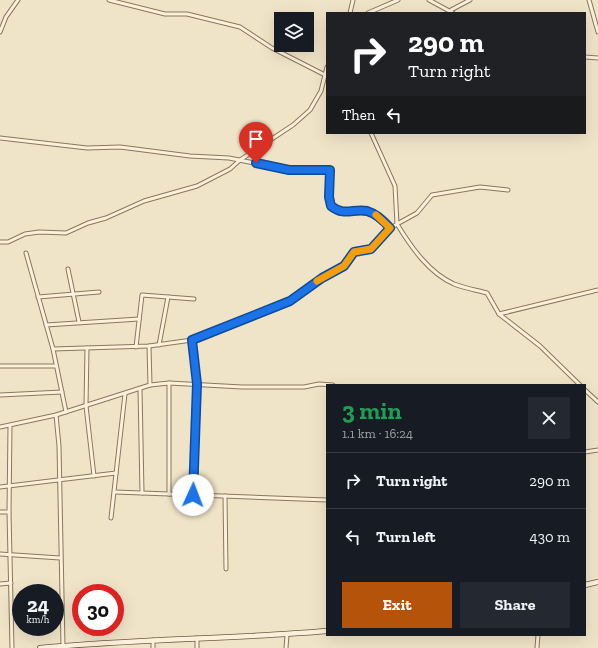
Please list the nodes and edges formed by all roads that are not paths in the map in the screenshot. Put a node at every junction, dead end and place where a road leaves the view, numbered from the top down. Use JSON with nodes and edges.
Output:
{"nodes":[{"id":1,"x":18,"y":0,"type":"edge"},
{"id":2,"x":109,"y":0,"type":"edge"},
{"id":3,"x":353,"y":0,"type":"edge"},
{"id":4,"x":398,"y":0,"type":"edge"},
{"id":5,"x":429,"y":0,"type":"edge"},
{"id":6,"x":470,"y":0,"type":"edge"},
{"id":7,"x":589,"y":0,"type":"edge"},
{"id":8,"x":350,"y":12,"type":"edge"},
{"id":9,"x":370,"y":12,"type":"edge"},
{"id":10,"x":452,"y":12,"type":"edge"},
{"id":11,"x":0,"y":32,"type":"edge"},
{"id":12,"x":598,"y":32,"type":"edge"},
{"id":13,"x":586,"y":57,"type":"edge"},
{"id":14,"x":598,"y":58,"type":"edge"},
{"id":15,"x":326,"y":75,"type":"edge"},
{"id":16,"x":371,"y":134,"type":"edge"},
{"id":17,"x":0,"y":138,"type":"edge"},
{"id":18,"x":240,"y":160,"type":"junction"},
{"id":19,"x":508,"y":190,"type":"dead end"},
{"id":20,"x":397,"y":224,"type":"junction"},
{"id":21,"x":390,"y":228,"type":"junction"},
{"id":22,"x":0,"y":242,"type":"edge"},
{"id":23,"x":26,"y":253,"type":"dead end"},
{"id":24,"x":68,"y":269,"type":"dead end"},
{"id":25,"x":598,"y":290,"type":"edge"},
{"id":26,"x":99,"y":292,"type":"dead end"},
{"id":27,"x":73,"y":294,"type":"junction"},
{"id":28,"x":38,"y":297,"type":"junction"},
{"id":29,"x":168,"y":297,"type":"junction"},
{"id":30,"x":194,"y":299,"type":"dead end"},
{"id":31,"x":499,"y":314,"type":"junction"},
{"id":32,"x":140,"y":319,"type":"junction"},
{"id":33,"x":79,"y":322,"type":"junction"},
{"id":34,"x":46,"y":326,"type":"junction"},
{"id":35,"x":192,"y":340,"type":"junction"},
{"id":36,"x":159,"y":345,"type":"junction"},
{"id":37,"x":149,"y":346,"type":"junction"},
{"id":38,"x":136,"y":347,"type":"junction"},
{"id":39,"x":87,"y":348,"type":"junction"},
{"id":40,"x":53,"y":349,"type":"junction"},
{"id":41,"x":0,"y":366,"type":"edge"},
{"id":42,"x":56,"y":366,"type":"junction"},
{"id":43,"x":169,"y":383,"type":"junction"},
{"id":44,"x":197,"y":384,"type":"junction"},
{"id":45,"x":326,"y":384,"type":"edge"},
{"id":46,"x":579,"y":384,"type":"edge"},
{"id":47,"x":150,"y":385,"type":"junction"},
{"id":48,"x":140,"y":389,"type":"junction"},
{"id":49,"x":586,"y":391,"type":"edge"},
{"id":50,"x":62,"y":392,"type":"junction"},
{"id":51,"x":125,"y":394,"type":"junction"},
{"id":52,"x":0,"y":395,"type":"edge"},
{"id":53,"x":598,"y":402,"type":"edge"},
{"id":54,"x":86,"y":406,"type":"junction"},
{"id":55,"x":66,"y":412,"type":"junction"},
{"id":56,"x":56,"y":416,"type":"junction"},
{"id":57,"x":10,"y":426,"type":"junction"},
{"id":58,"x":0,"y":427,"type":"edge"},
{"id":59,"x":598,"y":450,"type":"edge"},
{"id":60,"x":586,"y":452,"type":"edge"},
{"id":61,"x":116,"y":472,"type":"junction"},
{"id":62,"x":94,"y":476,"type":"junction"},
{"id":63,"x":59,"y":480,"type":"junction"},
{"id":64,"x":9,"y":486,"type":"junction"},
{"id":65,"x":0,"y":488,"type":"edge"},
{"id":66,"x":115,"y":492,"type":"junction"},
{"id":67,"x":142,"y":493,"type":"junction"},
{"id":68,"x":169,"y":494,"type":"junction"},
{"id":69,"x":193,"y":495,"type":"junction"},
{"id":70,"x":225,"y":496,"type":"junction"},
{"id":71,"x":326,"y":500,"type":"edge"},
{"id":72,"x":0,"y":512,"type":"edge"},
{"id":73,"x":8,"y":512,"type":"junction"},
{"id":74,"x":111,"y":518,"type":"dead end"},
{"id":75,"x":0,"y":554,"type":"edge"},
{"id":76,"x":10,"y":555,"type":"junction"},
{"id":77,"x":60,"y":558,"type":"junction"},
{"id":78,"x":226,"y":569,"type":"dead end"},
{"id":79,"x":598,"y":582,"type":"edge"},
{"id":80,"x":11,"y":583,"type":"junction"},
{"id":81,"x":0,"y":584,"type":"edge"},
{"id":82,"x":586,"y":585,"type":"edge"},
{"id":83,"x":326,"y":631,"type":"edge"},
{"id":84,"x":287,"y":635,"type":"junction"},
{"id":85,"x":538,"y":636,"type":"edge"},
{"id":86,"x":197,"y":638,"type":"junction"},
{"id":87,"x":153,"y":640,"type":"junction"},
{"id":88,"x":63,"y":646,"type":"junction"},
{"id":89,"x":12,"y":648,"type":"edge"},
{"id":90,"x":40,"y":648,"type":"edge"},
{"id":91,"x":153,"y":648,"type":"edge"},
{"id":92,"x":197,"y":648,"type":"edge"},
{"id":93,"x":286,"y":648,"type":"edge"},
{"id":94,"x":537,"y":648,"type":"edge"}],
"edges":[{"from":1,"to":11,"type":"street"},
{"from":2,"to":15,"type":"street"},
{"from":3,"to":8,"type":"street"},
{"from":4,"to":9,"type":"street"},
{"from":5,"to":10,"type":"street"},
{"from":6,"to":10,"type":"street"},
{"from":7,"to":12,"type":"street"},
{"from":13,"to":14,"type":"street"},
{"from":15,"to":18,"type":"street"},
{"from":16,"to":20,"type":"street"},
{"from":17,"to":18,"type":"street"},
{"from":18,"to":21,"type":"street"},
{"from":18,"to":22,"type":"street"},
{"from":19,"to":20,"type":"street"},
{"from":20,"to":21,"type":"street"},
{"from":20,"to":31,"type":"street"},
{"from":21,"to":35,"type":"street"},
{"from":23,"to":28,"type":"street"},
{"from":24,"to":27,"type":"street"},
{"from":25,"to":31,"type":"street"},
{"from":26,"to":27,"type":"street"},
{"from":27,"to":28,"type":"street"},
{"from":27,"to":33,"type":"street"},
{"from":28,"to":34,"type":"street"},
{"from":29,"to":30,"type":"street"},
{"from":29,"to":32,"type":"street"},
{"from":29,"to":36,"type":"street"},
{"from":31,"to":46,"type":"street"},
{"from":32,"to":33,"type":"street"},
{"from":32,"to":38,"type":"street"},
{"from":33,"to":34,"type":"street"},
{"from":34,"to":40,"type":"street"},
{"from":35,"to":36,"type":"street"},
{"from":35,"to":44,"type":"street"},
{"from":36,"to":37,"type":"street"},
{"from":37,"to":38,"type":"street"},
{"from":37,"to":47,"type":"street"},
{"from":38,"to":39,"type":"street"},
{"from":39,"to":40,"type":"street"},
{"from":39,"to":54,"type":"street"},
{"from":40,"to":42,"type":"street"},
{"from":41,"to":42,"type":"street"},
{"from":42,"to":50,"type":"street"},
{"from":43,"to":44,"type":"street"},
{"from":43,"to":47,"type":"street"},
{"from":43,"to":68,"type":"street"},
{"from":44,"to":45,"type":"street"},
{"from":44,"to":69,"type":"street"},
{"from":47,"to":48,"type":"street"},
{"from":48,"to":51,"type":"street"},
{"from":48,"to":67,"type":"street"},
{"from":49,"to":53,"type":"street"},
{"from":50,"to":52,"type":"street"},
{"from":50,"to":55,"type":"street"},
{"from":51,"to":54,"type":"street"},
{"from":51,"to":61,"type":"street"},
{"from":54,"to":55,"type":"street"},
{"from":54,"to":62,"type":"street"},
{"from":55,"to":56,"type":"street"},
{"from":56,"to":57,"type":"street"},
{"from":56,"to":63,"type":"street"},
{"from":57,"to":58,"type":"street"},
{"from":57,"to":64,"type":"street"},
{"from":59,"to":60,"type":"street"},
{"from":61,"to":62,"type":"street"},
{"from":61,"to":66,"type":"street"},
{"from":62,"to":63,"type":"street"},
{"from":63,"to":64,"type":"street"},
{"from":63,"to":77,"type":"street"},
{"from":64,"to":65,"type":"street"},
{"from":64,"to":73,"type":"street"},
{"from":66,"to":67,"type":"street"},
{"from":66,"to":74,"type":"street"},
{"from":67,"to":68,"type":"street"},
{"from":68,"to":69,"type":"street"},
{"from":69,"to":70,"type":"street"},
{"from":70,"to":71,"type":"street"},
{"from":70,"to":78,"type":"street"},
{"from":72,"to":73,"type":"street"},
{"from":73,"to":76,"type":"street"},
{"from":75,"to":76,"type":"street"},
{"from":76,"to":77,"type":"street"},
{"from":76,"to":80,"type":"street"},
{"from":77,"to":88,"type":"street"},
{"from":79,"to":82,"type":"main road"},
{"from":80,"to":81,"type":"street"},
{"from":80,"to":89,"type":"street"},
{"from":83,"to":84,"type":"main road"},
{"from":84,"to":86,"type":"main road"},
{"from":84,"to":93,"type":"street"},
{"from":85,"to":94,"type":"street"},
{"from":86,"to":87,"type":"main road"},
{"from":86,"to":92,"type":"street"},
{"from":87,"to":88,"type":"main road"},
{"from":87,"to":91,"type":"street"},
{"from":88,"to":90,"type":"main road"}]}
